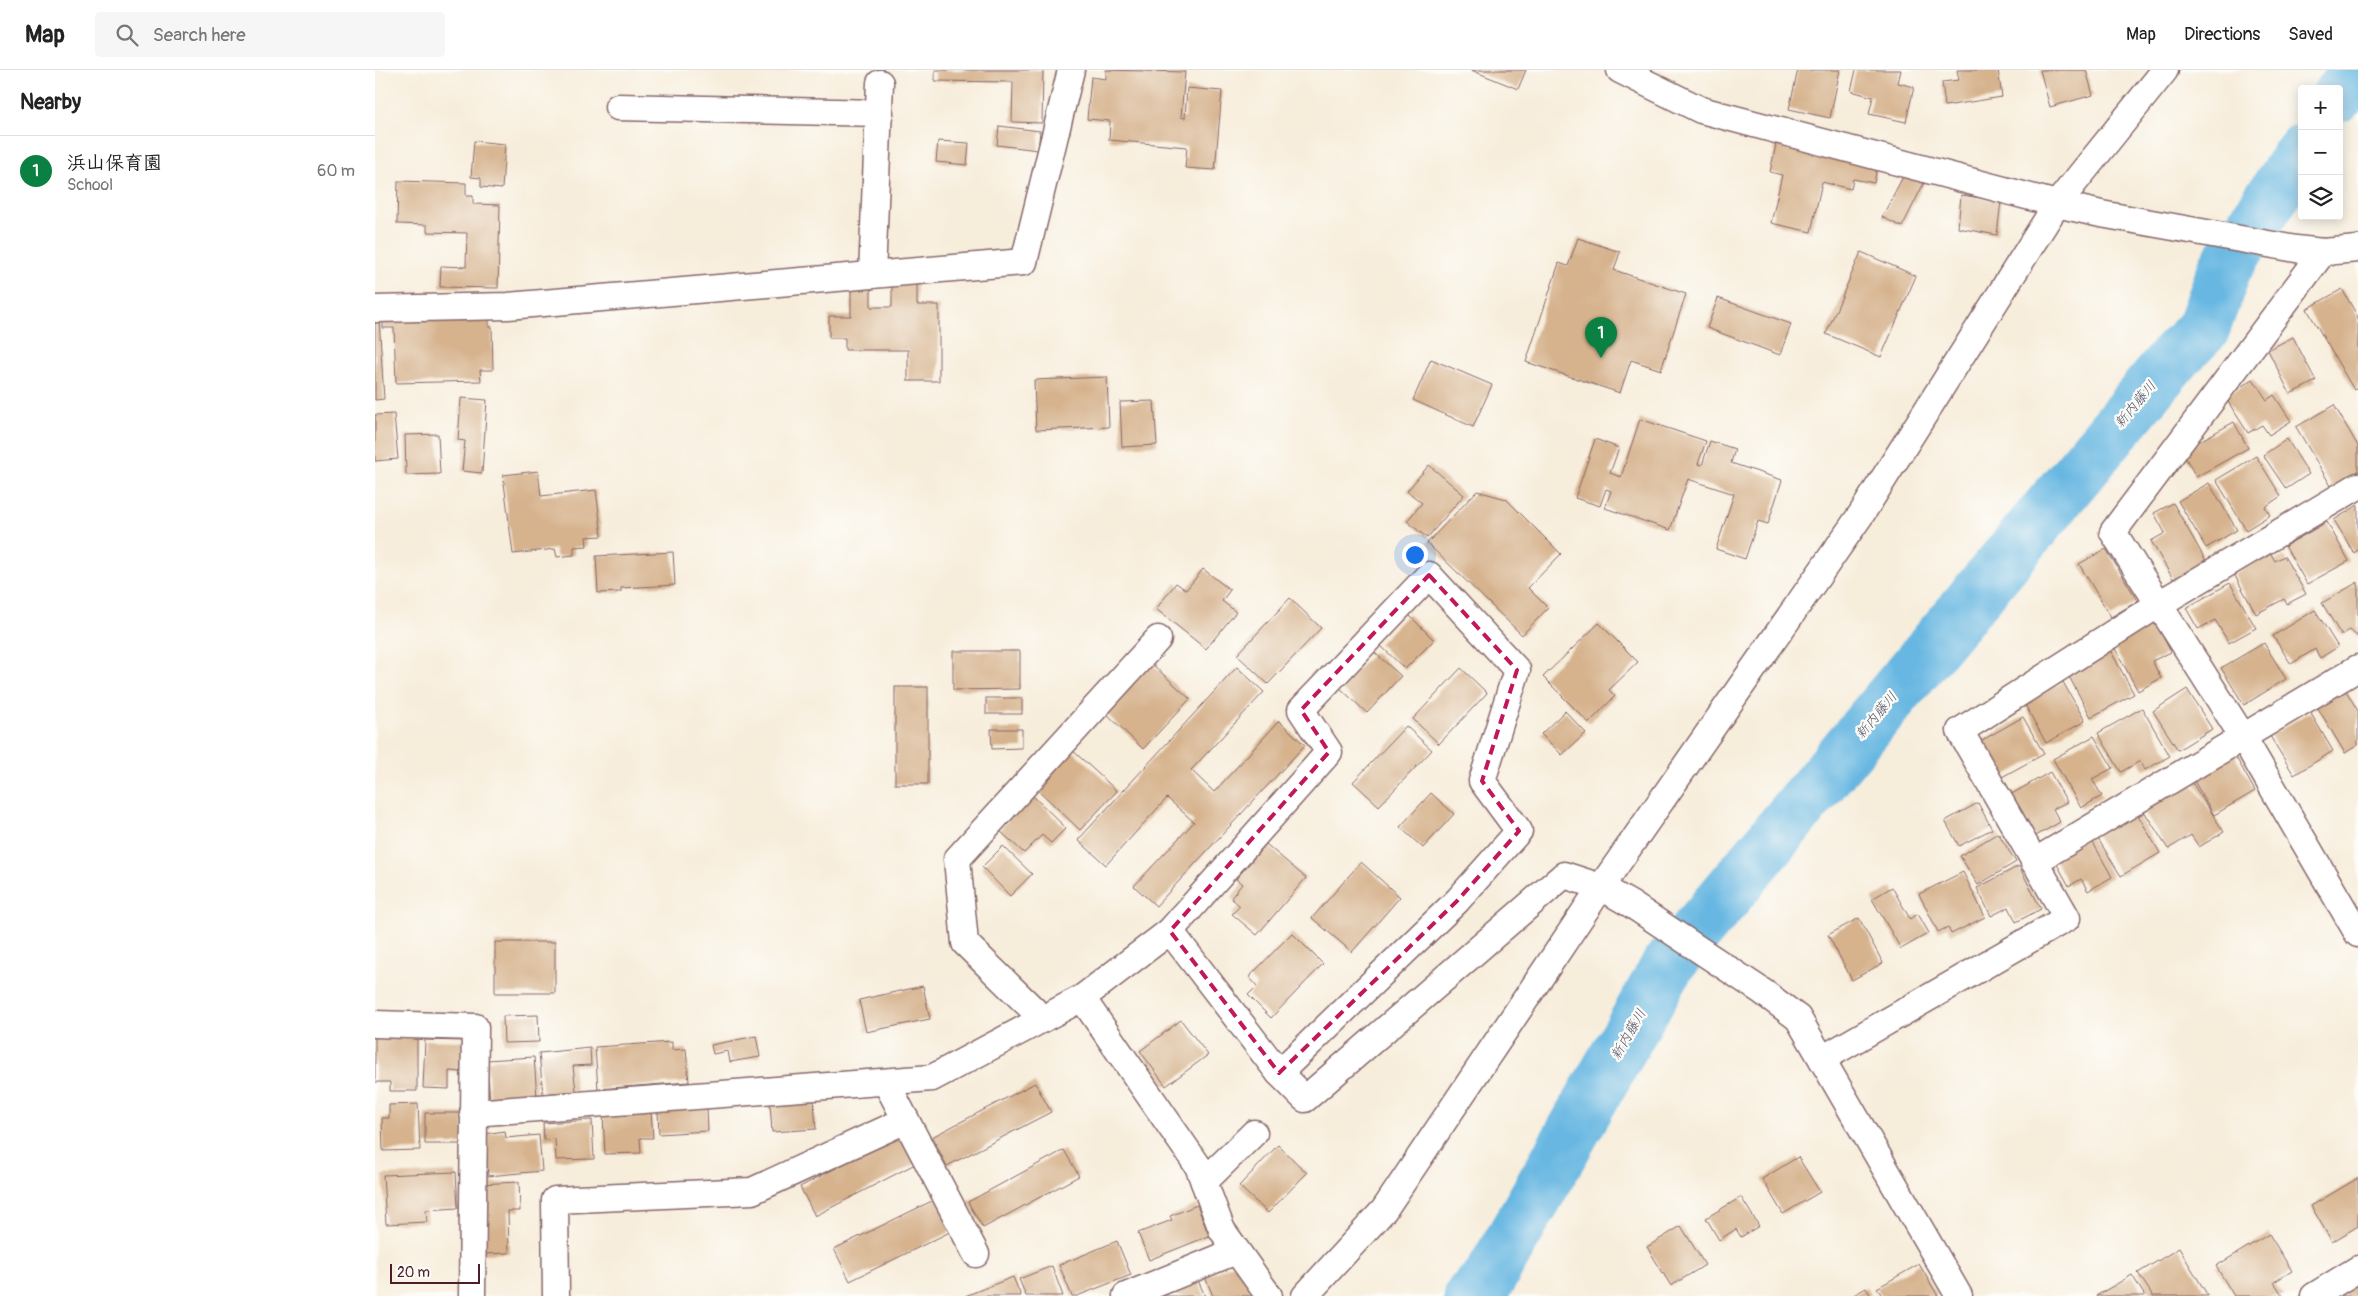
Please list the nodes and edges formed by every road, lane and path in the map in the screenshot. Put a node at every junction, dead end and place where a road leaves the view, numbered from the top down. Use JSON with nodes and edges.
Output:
{"nodes":[{"id":1,"x":1071,"y":70,"type":"edge"},
{"id":2,"x":1620,"y":70,"type":"edge"},
{"id":3,"x":2165,"y":70,"type":"edge"},
{"id":4,"x":879,"y":83,"type":"dead end"},
{"id":5,"x":618,"y":107,"type":"dead end"},
{"id":6,"x":879,"y":113,"type":"junction"},
{"id":7,"x":2057,"y":204,"type":"junction"},
{"id":8,"x":2358,"y":249,"type":"edge"},
{"id":9,"x":2323,"y":252,"type":"junction"},
{"id":10,"x":872,"y":275,"type":"junction"},
{"id":11,"x":375,"y":309,"type":"edge"},
{"id":12,"x":2358,"y":486,"type":"edge"},
{"id":13,"x":2159,"y":604,"type":"junction"},
{"id":14,"x":1158,"y":639,"type":"dead end"},
{"id":15,"x":2358,"y":668,"type":"edge"},
{"id":16,"x":2243,"y":737,"type":"junction"},
{"id":17,"x":2034,"y":862,"type":"junction"},
{"id":18,"x":1601,"y":887,"type":"junction"},
{"id":19,"x":1170,"y":932,"type":"junction"},
{"id":20,"x":2358,"y":934,"type":"edge"},
{"id":21,"x":1082,"y":998,"type":"junction"},
{"id":22,"x":1043,"y":1019,"type":"junction"},
{"id":23,"x":375,"y":1024,"type":"edge"},
{"id":24,"x":1822,"y":1059,"type":"junction"},
{"id":25,"x":1279,"y":1073,"type":"junction"},
{"id":26,"x":886,"y":1082,"type":"junction"},
{"id":27,"x":473,"y":1113,"type":"junction"},
{"id":28,"x":906,"y":1120,"type":"junction"},
{"id":29,"x":1254,"y":1133,"type":"dead end"},
{"id":30,"x":1204,"y":1182,"type":"junction"},
{"id":31,"x":1236,"y":1251,"type":"junction"},
{"id":32,"x":976,"y":1254,"type":"dead end"},
{"id":33,"x":2358,"y":1270,"type":"edge"},
{"id":34,"x":472,"y":1296,"type":"edge"},
{"id":35,"x":557,"y":1296,"type":"edge"},
{"id":36,"x":1126,"y":1296,"type":"edge"},
{"id":37,"x":1269,"y":1296,"type":"edge"},
{"id":38,"x":1305,"y":1296,"type":"edge"},
{"id":39,"x":1959,"y":1296,"type":"edge"},
{"id":40,"x":2314,"y":1296,"type":"edge"}],
"edges":[{"from":1,"to":10,"type":"street"},
{"from":2,"to":7,"type":"street"},
{"from":3,"to":7,"type":"street"},
{"from":4,"to":6,"type":"street"},
{"from":5,"to":6,"type":"street"},
{"from":6,"to":10,"type":"street"},
{"from":7,"to":9,"type":"street"},
{"from":7,"to":18,"type":"street"},
{"from":8,"to":9,"type":"street"},
{"from":9,"to":13,"type":"street"},
{"from":10,"to":11,"type":"street"},
{"from":12,"to":13,"type":"street"},
{"from":13,"to":16,"type":"street"},
{"from":13,"to":17,"type":"street"},
{"from":14,"to":22,"type":"street"},
{"from":15,"to":16,"type":"street"},
{"from":16,"to":17,"type":"street"},
{"from":16,"to":20,"type":"street"},
{"from":17,"to":24,"type":"street"},
{"from":18,"to":24,"type":"street"},
{"from":18,"to":25,"type":"street"},
{"from":18,"to":38,"type":"street"},
{"from":19,"to":21,"type":"street"},
{"from":19,"to":25,"type":"street"},
{"from":19,"to":25,"type":"street"},
{"from":21,"to":22,"type":"street"},
{"from":21,"to":30,"type":"street"},
{"from":22,"to":26,"type":"street"},
{"from":23,"to":27,"type":"street"},
{"from":24,"to":39,"type":"street"},
{"from":26,"to":27,"type":"street"},
{"from":26,"to":28,"type":"street"},
{"from":27,"to":34,"type":"street"},
{"from":28,"to":32,"type":"street"},
{"from":28,"to":35,"type":"street"},
{"from":29,"to":30,"type":"street"},
{"from":30,"to":31,"type":"street"},
{"from":31,"to":36,"type":"street"},
{"from":31,"to":37,"type":"street"},
{"from":33,"to":40,"type":"street"}]}
